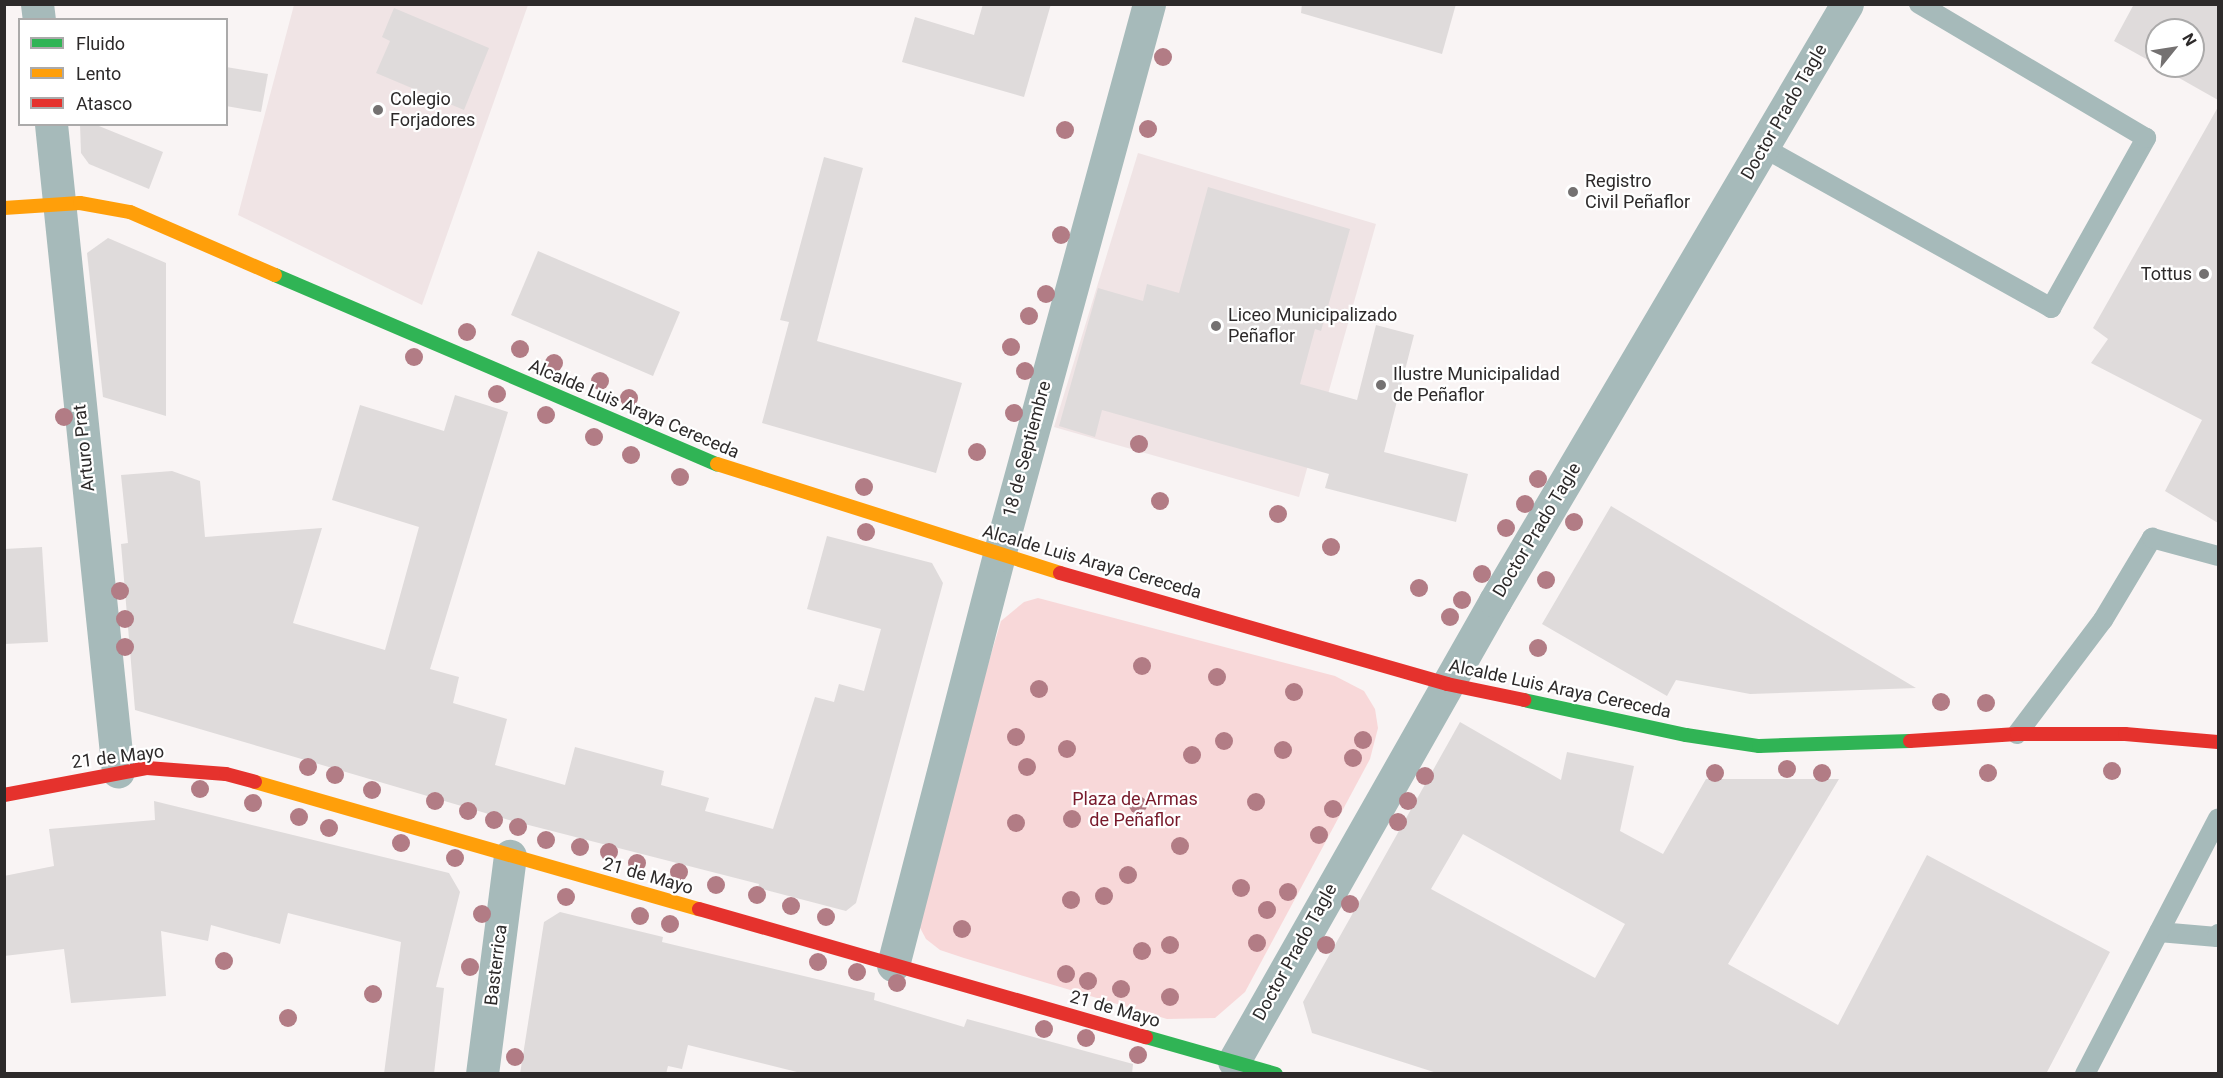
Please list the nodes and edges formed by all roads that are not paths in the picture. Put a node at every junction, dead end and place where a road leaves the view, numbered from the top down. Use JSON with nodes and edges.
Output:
{"nodes":[{"id":1,"x":1149,"y":4,"type":"edge"},
{"id":2,"x":1847,"y":4,"type":"edge"},
{"id":3,"x":1919,"y":4,"type":"edge"},
{"id":4,"x":51,"y":126,"type":"edge"},
{"id":5,"x":1764,"y":148,"type":"junction"},
{"id":6,"x":60,"y":203,"type":"junction"},
{"id":7,"x":4,"y":208,"type":"edge"},
{"id":8,"x":999,"y":555,"type":"junction"},
{"id":9,"x":2218,"y":556,"type":"edge"},
{"id":10,"x":1447,"y":684,"type":"junction"},
{"id":11,"x":2017,"y":734,"type":"junction"},
{"id":12,"x":2218,"y":742,"type":"edge"},
{"id":13,"x":118,"y":772,"type":"junction"},
{"id":14,"x":4,"y":795,"type":"edge"},
{"id":15,"x":2218,"y":818,"type":"edge"},
{"id":16,"x":510,"y":856,"type":"junction"},
{"id":17,"x":2159,"y":932,"type":"junction"},
{"id":18,"x":2218,"y":934,"type":"edge"},
{"id":19,"x":892,"y":964,"type":"junction"},
{"id":20,"x":1234,"y":1061,"type":"junction"},
{"id":21,"x":482,"y":1074,"type":"edge"},
{"id":22,"x":1276,"y":1074,"type":"edge"},
{"id":23,"x":2085,"y":1074,"type":"edge"}],
"edges":[{"from":1,"to":8,"type":"street","name":"18 de Septiembre"},
{"from":2,"to":5,"type":"street","name":"Doctor Prado Tagle"},
{"from":3,"to":5,"type":"lane"},
{"from":4,"to":6,"type":"street","name":"Arturo Prat"},
{"from":5,"to":10,"type":"street","name":"Doctor Prado Tagle"},
{"from":6,"to":7,"type":"main road","name":"Alcalde Luis Araya Cereceda"},
{"from":6,"to":8,"type":"main road","name":"Alcalde Luis Araya Cereceda"},
{"from":6,"to":13,"type":"street","name":"Arturo Prat"},
{"from":8,"to":10,"type":"main road","name":"Alcalde Luis Araya Cereceda"},
{"from":8,"to":19,"type":"street","name":"18 de Septiembre"},
{"from":9,"to":11,"type":"lane"},
{"from":10,"to":11,"type":"main road","name":"Alcalde Luis Araya Cereceda"},
{"from":10,"to":20,"type":"street","name":"Doctor Prado Tagle"},
{"from":11,"to":12,"type":"main road","name":"Alcalde Luis Araya Cereceda"},
{"from":13,"to":14,"type":"main road","name":"21 de Mayo"},
{"from":13,"to":16,"type":"main road","name":"21 de Mayo"},
{"from":15,"to":17,"type":"lane"},
{"from":16,"to":19,"type":"main road","name":"21 de Mayo"},
{"from":16,"to":21,"type":"street","name":"Basterrica"},
{"from":17,"to":18,"type":"lane"},
{"from":17,"to":23,"type":"lane"},
{"from":19,"to":20,"type":"main road","name":"21 de Mayo"},
{"from":20,"to":22,"type":"main road","name":"21 de Mayo"}]}
